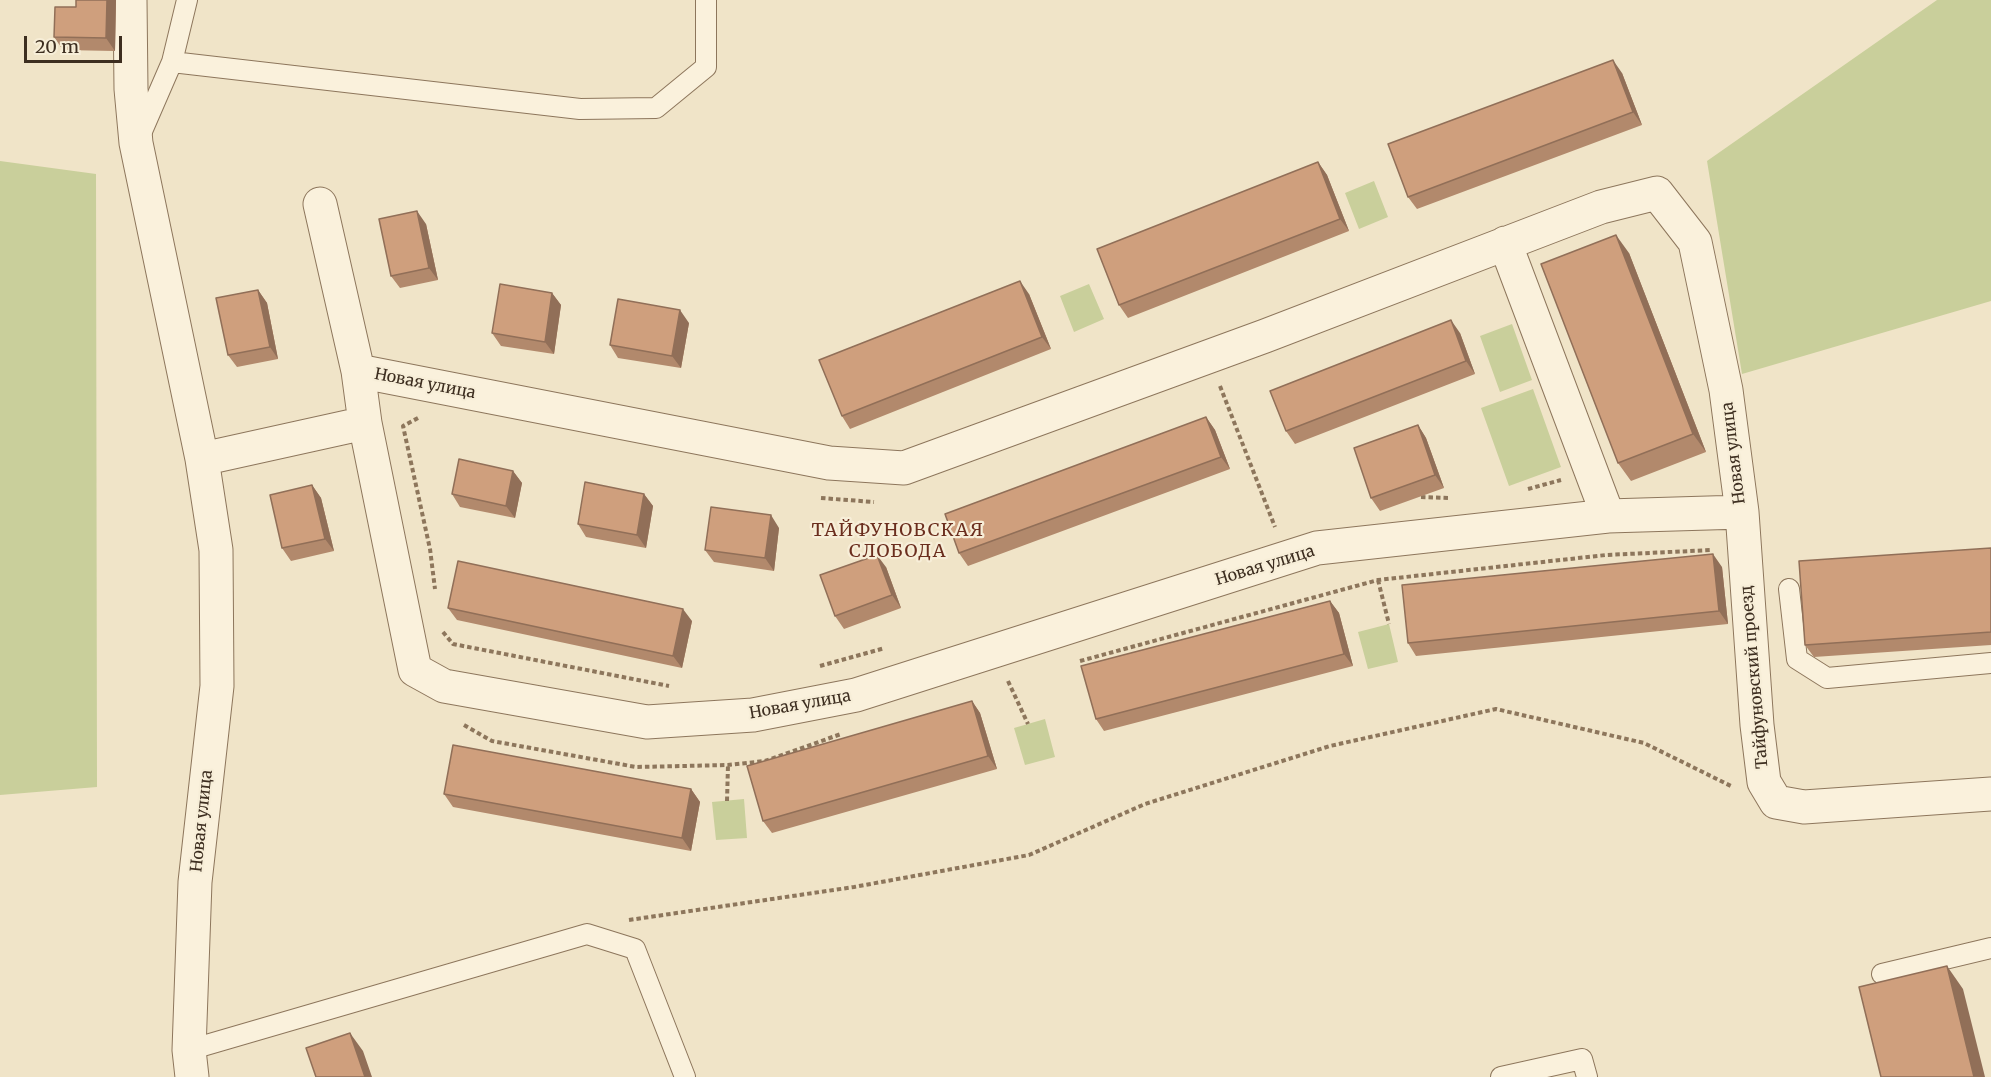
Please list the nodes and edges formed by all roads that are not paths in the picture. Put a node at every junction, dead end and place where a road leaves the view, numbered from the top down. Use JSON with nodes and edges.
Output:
{"nodes":[{"id":1,"x":130,"y":0,"type":"edge"},
{"id":2,"x":187,"y":0,"type":"edge"},
{"id":3,"x":706,"y":0,"type":"edge"},
{"id":4,"x":172,"y":62,"type":"junction"},
{"id":5,"x":136,"y":143,"type":"junction"},
{"id":6,"x":320,"y":204,"type":"dead end"},
{"id":7,"x":1505,"y":243,"type":"junction"},
{"id":8,"x":358,"y":371,"type":"junction"},
{"id":9,"x":365,"y":423,"type":"junction"},
{"id":10,"x":202,"y":459,"type":"junction"},
{"id":11,"x":1742,"y":512,"type":"junction"},
{"id":12,"x":1608,"y":516,"type":"junction"},
{"id":13,"x":1790,"y":589,"type":"dead end"},
{"id":14,"x":1991,"y":663,"type":"edge"},
{"id":15,"x":1991,"y":794,"type":"edge"},
{"id":16,"x":1991,"y":948,"type":"edge"},
{"id":17,"x":1882,"y":974,"type":"dead end"},
{"id":18,"x":191,"y":1064,"type":"edge"},
{"id":19,"x":685,"y":1077,"type":"edge"},
{"id":20,"x":1501,"y":1077,"type":"edge"},
{"id":21,"x":1587,"y":1077,"type":"edge"}],
"edges":[{"from":1,"to":5,"type":"street","name":"Новая улица"},
{"from":2,"to":4,"type":"lane"},
{"from":3,"to":4,"type":"lane"},
{"from":4,"to":5,"type":"lane"},
{"from":5,"to":10,"type":"street","name":"Новая улица"},
{"from":6,"to":8,"type":"street","name":"Новая улица"},
{"from":7,"to":8,"type":"street","name":"Новая улица"},
{"from":7,"to":11,"type":"street","name":"Новая улица"},
{"from":7,"to":12,"type":"street"},
{"from":8,"to":9,"type":"street","name":"Новая улица"},
{"from":9,"to":10,"type":"street"},
{"from":9,"to":12,"type":"street","name":"Новая улица"},
{"from":10,"to":18,"type":"street","name":"Новая улица"},
{"from":11,"to":12,"type":"street","name":"Новая улица"},
{"from":11,"to":15,"type":"street","name":"Тайфуновский проезд"},
{"from":13,"to":14,"type":"lane"},
{"from":16,"to":17,"type":"lane"},
{"from":18,"to":19,"type":"lane"},
{"from":20,"to":21,"type":"lane"}]}
